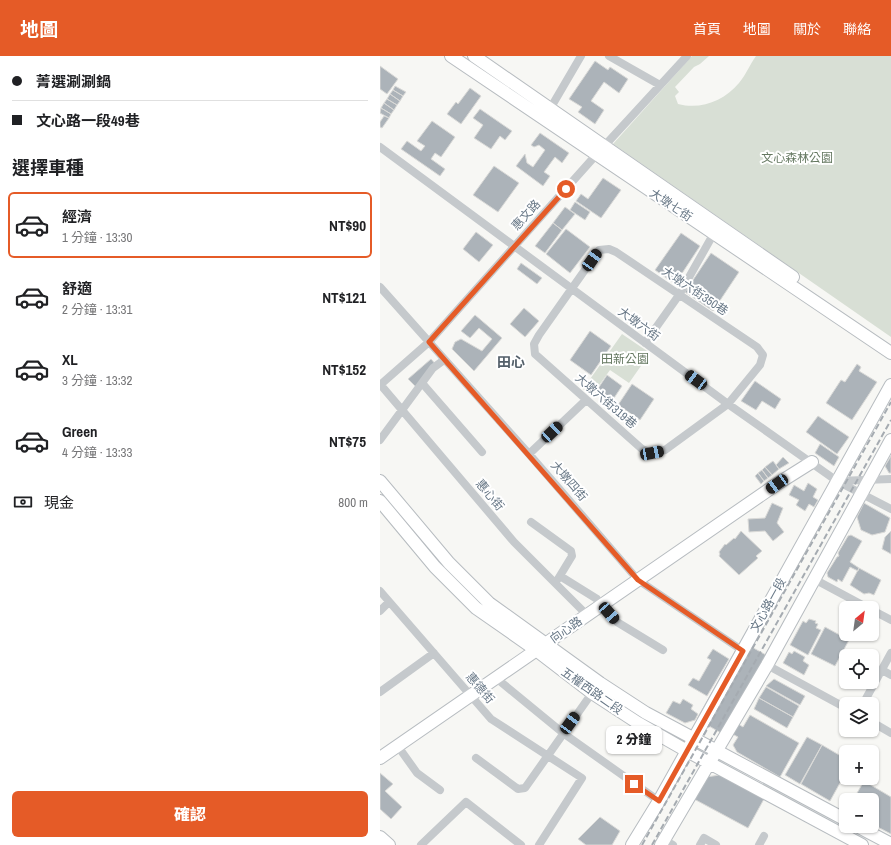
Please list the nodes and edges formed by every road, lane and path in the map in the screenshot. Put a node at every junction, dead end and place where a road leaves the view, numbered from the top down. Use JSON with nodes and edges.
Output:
{"nodes":[{"id":1,"x":451,"y":56,"type":"edge"},
{"id":2,"x":474,"y":56,"type":"edge"},
{"id":3,"x":581,"y":56,"type":"edge"},
{"id":4,"x":608,"y":56,"type":"edge"},
{"id":5,"x":687,"y":56,"type":"edge"},
{"id":6,"x":660,"y":85,"type":"junction"},
{"id":7,"x":550,"y":109,"type":"junction"},
{"id":8,"x":380,"y":147,"type":"edge"},
{"id":9,"x":600,"y":150,"type":"junction"},
{"id":10,"x":714,"y":233,"type":"junction"},
{"id":11,"x":515,"y":246,"type":"junction"},
{"id":12,"x":380,"y":287,"type":"edge"},
{"id":13,"x":572,"y":290,"type":"junction"},
{"id":14,"x":679,"y":295,"type":"junction"},
{"id":15,"x":429,"y":342,"type":"junction"},
{"id":16,"x":645,"y":343,"type":"junction"},
{"id":17,"x":891,"y":344,"type":"edge"},
{"id":18,"x":891,"y":353,"type":"edge"},
{"id":19,"x":444,"y":360,"type":"junction"},
{"id":20,"x":422,"y":383,"type":"junction"},
{"id":21,"x":380,"y":385,"type":"edge"},
{"id":22,"x":891,"y":385,"type":"edge"},
{"id":23,"x":586,"y":400,"type":"junction"},
{"id":24,"x":728,"y":404,"type":"junction"},
{"id":25,"x":403,"y":410,"type":"junction"},
{"id":26,"x":380,"y":440,"type":"edge"},
{"id":27,"x":891,"y":440,"type":"edge"},
{"id":28,"x":482,"y":452,"type":"dead end"},
{"id":29,"x":529,"y":454,"type":"junction"},
{"id":30,"x":812,"y":462,"type":"junction"},
{"id":31,"x":870,"y":478,"type":"junction"},
{"id":32,"x":891,"y":479,"type":"edge"},
{"id":33,"x":380,"y":480,"type":"edge"},
{"id":34,"x":837,"y":481,"type":"junction"},
{"id":35,"x":862,"y":492,"type":"junction"},
{"id":36,"x":380,"y":501,"type":"edge"},
{"id":37,"x":891,"y":509,"type":"edge"},
{"id":38,"x":531,"y":522,"type":"dead end"},
{"id":39,"x":560,"y":576,"type":"junction"},
{"id":40,"x":814,"y":579,"type":"junction"},
{"id":41,"x":638,"y":580,"type":"junction"},
{"id":42,"x":554,"y":583,"type":"junction"},
{"id":43,"x":380,"y":591,"type":"edge"},
{"id":44,"x":853,"y":601,"type":"edge"},
{"id":45,"x":390,"y":602,"type":"junction"},
{"id":46,"x":602,"y":605,"type":"junction"},
{"id":47,"x":380,"y":611,"type":"edge"},
{"id":48,"x":879,"y":614,"type":"edge"},
{"id":49,"x":587,"y":615,"type":"junction"},
{"id":50,"x":891,"y":620,"type":"edge"},
{"id":51,"x":541,"y":647,"type":"junction"},
{"id":52,"x":663,"y":650,"type":"dead end"},
{"id":53,"x":743,"y":651,"type":"junction"},
{"id":54,"x":434,"y":653,"type":"junction"},
{"id":55,"x":891,"y":653,"type":"edge"},
{"id":56,"x":766,"y":665,"type":"junction"},
{"id":57,"x":882,"y":670,"type":"junction"},
{"id":58,"x":891,"y":675,"type":"edge"},
{"id":59,"x":496,"y":678,"type":"junction"},
{"id":60,"x":380,"y":692,"type":"edge"},
{"id":61,"x":592,"y":693,"type":"junction"},
{"id":62,"x":471,"y":696,"type":"junction"},
{"id":63,"x":867,"y":697,"type":"edge"},
{"id":64,"x":839,"y":704,"type":"edge"},
{"id":65,"x":879,"y":726,"type":"edge"},
{"id":66,"x":563,"y":733,"type":"junction"},
{"id":67,"x":891,"y":733,"type":"edge"},
{"id":68,"x":694,"y":739,"type":"junction"},
{"id":69,"x":397,"y":745,"type":"junction"},
{"id":70,"x":687,"y":751,"type":"junction"},
{"id":71,"x":716,"y":751,"type":"junction"},
{"id":72,"x":547,"y":755,"type":"junction"},
{"id":73,"x":380,"y":758,"type":"edge"},
{"id":74,"x":476,"y":758,"type":"dead end"},
{"id":75,"x":709,"y":763,"type":"junction"},
{"id":76,"x":440,"y":790,"type":"dead end"},
{"id":77,"x":659,"y":801,"type":"junction"},
{"id":78,"x":839,"y":816,"type":"edge"},
{"id":79,"x":870,"y":833,"type":"edge"},
{"id":80,"x":764,"y":836,"type":"dead end"},
{"id":81,"x":380,"y":837,"type":"edge"},
{"id":82,"x":666,"y":843,"type":"edge"},
{"id":83,"x":891,"y":844,"type":"edge"},
{"id":84,"x":389,"y":845,"type":"edge"},
{"id":85,"x":421,"y":845,"type":"edge"},
{"id":86,"x":521,"y":845,"type":"edge"},
{"id":87,"x":539,"y":845,"type":"edge"},
{"id":88,"x":632,"y":845,"type":"edge"},
{"id":89,"x":700,"y":845,"type":"edge"},
{"id":90,"x":716,"y":845,"type":"edge"},
{"id":91,"x":759,"y":845,"type":"edge"},
{"id":92,"x":862,"y":845,"type":"edge"}],
"edges":[{"from":1,"to":9,"type":"main road","name":"大墩七街"},
{"from":2,"to":7,"type":"main road","name":"大墩七街"},
{"from":3,"to":7,"type":"street"},
{"from":4,"to":6,"type":"street"},
{"from":5,"to":6,"type":"street","name":"惠文路"},
{"from":6,"to":9,"type":"street","name":"惠文路"},
{"from":7,"to":9,"type":"main road","name":"大墩七街"},
{"from":8,"to":11,"type":"street","name":"大墩六街"},
{"from":9,"to":10,"type":"main road","name":"大墩七街"},
{"from":9,"to":11,"type":"street","name":"惠文路"},
{"from":9,"to":17,"type":"main road","name":"大墩七街"},
{"from":10,"to":14,"type":"street"},
{"from":10,"to":18,"type":"main road","name":"大墩七街"},
{"from":11,"to":13,"type":"street","name":"大墩六街"},
{"from":11,"to":15,"type":"street","name":"惠文路"},
{"from":12,"to":15,"type":"street","name":"大墩四街"},
{"from":13,"to":14,"type":"street","name":"大墩六街350巷"},
{"from":13,"to":16,"type":"street","name":"大墩六街"},
{"from":13,"to":23,"type":"street","name":"大墩六街319巷"},
{"from":14,"to":16,"type":"street"},
{"from":14,"to":24,"type":"street","name":"大墩六街350巷"},
{"from":15,"to":19,"type":"street","name":"大墩四街"},
{"from":15,"to":21,"type":"street","name":"惠文路"},
{"from":16,"to":24,"type":"street","name":"大墩六街"},
{"from":19,"to":20,"type":"street"},
{"from":19,"to":29,"type":"street","name":"大墩四街"},
{"from":20,"to":25,"type":"street"},
{"from":20,"to":28,"type":"street"},
{"from":21,"to":25,"type":"street","name":"惠心街"},
{"from":22,"to":34,"type":"main road","name":"文心路一段"},
{"from":23,"to":24,"type":"street","name":"大墩六街319巷"},
{"from":23,"to":29,"type":"street"},
{"from":24,"to":30,"type":"street","name":"大墩六街"},
{"from":25,"to":26,"type":"street"},
{"from":25,"to":42,"type":"street","name":"惠心街"},
{"from":27,"to":31,"type":"main road"},
{"from":29,"to":41,"type":"street","name":"大墩四街"},
{"from":30,"to":34,"type":"street","name":"大墩六街"},
{"from":30,"to":41,"type":"main road","name":"向心路"},
{"from":31,"to":32,"type":"street"},
{"from":31,"to":34,"type":"street"},
{"from":31,"to":35,"type":"main road"},
{"from":33,"to":51,"type":"main road","name":"五權西路二段"},
{"from":34,"to":35,"type":"street","name":"大墩六街"},
{"from":34,"to":53,"type":"main road","name":"文心路一段"},
{"from":35,"to":37,"type":"street","name":"大墩六街"},
{"from":35,"to":40,"type":"main road"},
{"from":36,"to":51,"type":"main road","name":"五權西路二段"},
{"from":38,"to":39,"type":"street"},
{"from":39,"to":42,"type":"street"},
{"from":39,"to":46,"type":"street"},
{"from":40,"to":44,"type":"street"},
{"from":40,"to":56,"type":"main road"},
{"from":41,"to":46,"type":"main road","name":"向心路"},
{"from":41,"to":53,"type":"street","name":"大墩四街"},
{"from":42,"to":49,"type":"street","name":"惠心街"},
{"from":43,"to":45,"type":"street","name":"惠德街"},
{"from":45,"to":47,"type":"street"},
{"from":45,"to":54,"type":"street","name":"惠德街"},
{"from":46,"to":49,"type":"main road","name":"向心路"},
{"from":46,"to":52,"type":"street"},
{"from":48,"to":50,"type":"street"},
{"from":49,"to":51,"type":"main road","name":"向心路"},
{"from":51,"to":59,"type":"main road","name":"向心路"},
{"from":51,"to":61,"type":"main road","name":"五權西路二段"},
{"from":51,"to":68,"type":"main road","name":"五權西路二段"},
{"from":53,"to":68,"type":"main road","name":"文心路一段"},
{"from":54,"to":60,"type":"street"},
{"from":54,"to":62,"type":"street","name":"惠德街"},
{"from":55,"to":57,"type":"street"},
{"from":56,"to":64,"type":"street"},
{"from":56,"to":71,"type":"main road"},
{"from":57,"to":58,"type":"street"},
{"from":57,"to":63,"type":"street"},
{"from":59,"to":62,"type":"main road","name":"向心路"},
{"from":59,"to":66,"type":"street"},
{"from":61,"to":66,"type":"street"},
{"from":61,"to":70,"type":"main road","name":"五權西路二段"},
{"from":62,"to":69,"type":"main road","name":"向心路"},
{"from":62,"to":72,"type":"street","name":"惠德街"},
{"from":65,"to":67,"type":"street"},
{"from":66,"to":72,"type":"street"},
{"from":66,"to":77,"type":"street"},
{"from":68,"to":70,"type":"main road","name":"文心路一段"},
{"from":68,"to":71,"type":"main road","name":"五權西路二段"},
{"from":69,"to":73,"type":"main road","name":"向心路"},
{"from":69,"to":76,"type":"street"},
{"from":70,"to":75,"type":"main road","name":"五權西路二段"},
{"from":70,"to":77,"type":"main road","name":"文心路一段"},
{"from":71,"to":75,"type":"main road"},
{"from":71,"to":78,"type":"main road","name":"五權西路二段"},
{"from":72,"to":74,"type":"street"},
{"from":72,"to":87,"type":"street","name":"惠德街"},
{"from":75,"to":82,"type":"main road"},
{"from":75,"to":92,"type":"main road","name":"五權西路二段"},
{"from":77,"to":88,"type":"main road","name":"文心路一段"},
{"from":79,"to":83,"type":"main road"},
{"from":80,"to":91,"type":"street"},
{"from":81,"to":84,"type":"main road"},
{"from":85,"to":86,"type":"street"},
{"from":89,"to":90,"type":"street"}]}
